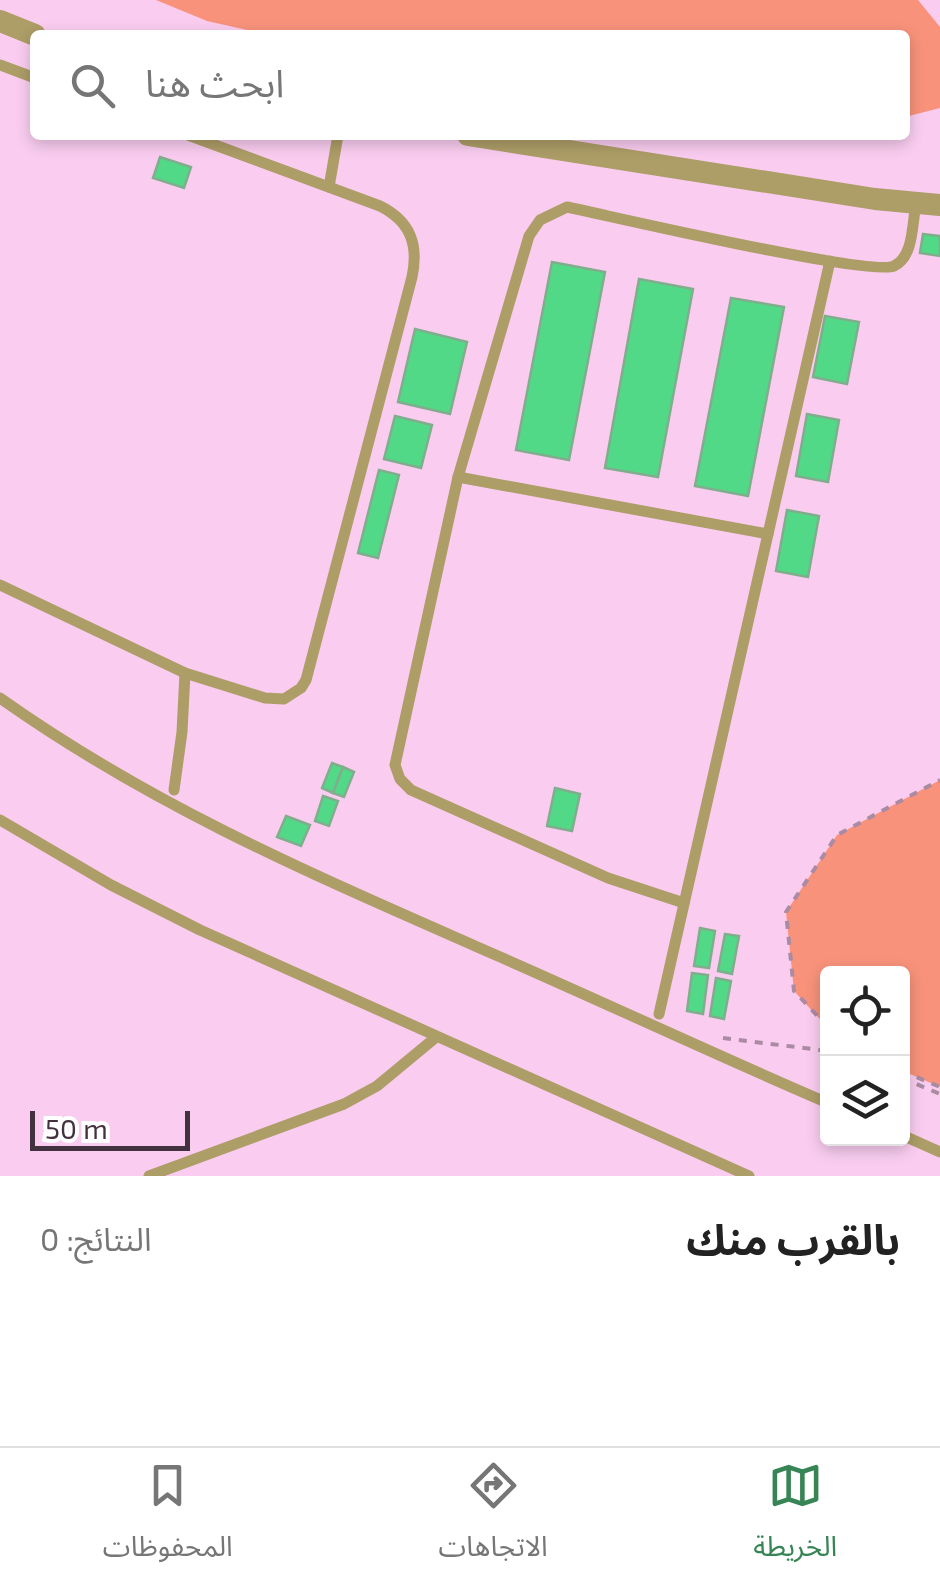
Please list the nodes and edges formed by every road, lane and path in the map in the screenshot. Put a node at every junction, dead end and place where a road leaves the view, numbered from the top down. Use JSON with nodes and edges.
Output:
{"nodes":[{"id":1,"x":0,"y":21,"type":"edge"},
{"id":2,"x":30,"y":33,"type":"edge"},
{"id":3,"x":0,"y":65,"type":"edge"},
{"id":4,"x":30,"y":76,"type":"edge"},
{"id":5,"x":202,"y":140,"type":"edge"},
{"id":6,"x":337,"y":140,"type":"edge"},
{"id":7,"x":500,"y":140,"type":"edge"},
{"id":8,"x":329,"y":187,"type":"junction"},
{"id":9,"x":916,"y":204,"type":"junction"},
{"id":10,"x":940,"y":206,"type":"edge"},
{"id":11,"x":830,"y":261,"type":"junction"},
{"id":12,"x":458,"y":477,"type":"junction"},
{"id":13,"x":768,"y":534,"type":"junction"},
{"id":14,"x":0,"y":585,"type":"edge"},
{"id":15,"x":185,"y":673,"type":"junction"},
{"id":16,"x":0,"y":698,"type":"edge"},
{"id":17,"x":940,"y":780,"type":"edge"},
{"id":18,"x":174,"y":790,"type":"dead end"},
{"id":19,"x":0,"y":820,"type":"edge"},
{"id":20,"x":684,"y":903,"type":"junction"},
{"id":21,"x":658,"y":1014,"type":"dead end"},
{"id":22,"x":820,"y":1019,"type":"edge"},
{"id":23,"x":715,"y":1036,"type":"dead end"},
{"id":24,"x":435,"y":1038,"type":"junction"},
{"id":25,"x":820,"y":1050,"type":"edge"},
{"id":26,"x":910,"y":1077,"type":"edge"},
{"id":27,"x":940,"y":1090,"type":"edge"},
{"id":28,"x":820,"y":1099,"type":"edge"},
{"id":29,"x":910,"y":1139,"type":"edge"},
{"id":30,"x":940,"y":1152,"type":"edge"},
{"id":31,"x":148,"y":1176,"type":"edge"},
{"id":32,"x":749,"y":1176,"type":"edge"}],
"edges":[{"from":1,"to":2,"type":"street"},
{"from":3,"to":4,"type":"lane"},
{"from":5,"to":8,"type":"lane"},
{"from":6,"to":8,"type":"lane"},
{"from":7,"to":9,"type":"street"},
{"from":8,"to":15,"type":"lane"},
{"from":9,"to":10,"type":"street"},
{"from":9,"to":11,"type":"lane"},
{"from":11,"to":12,"type":"lane"},
{"from":11,"to":13,"type":"lane"},
{"from":12,"to":13,"type":"lane"},
{"from":12,"to":20,"type":"lane"},
{"from":13,"to":20,"type":"lane"},
{"from":14,"to":15,"type":"lane"},
{"from":15,"to":18,"type":"lane"},
{"from":16,"to":28,"type":"lane"},
{"from":17,"to":22,"type":"path"},
{"from":19,"to":24,"type":"lane"},
{"from":20,"to":21,"type":"lane"},
{"from":23,"to":25,"type":"path"},
{"from":24,"to":31,"type":"lane"},
{"from":24,"to":32,"type":"lane"},
{"from":26,"to":27,"type":"path"},
{"from":29,"to":30,"type":"lane"}]}
